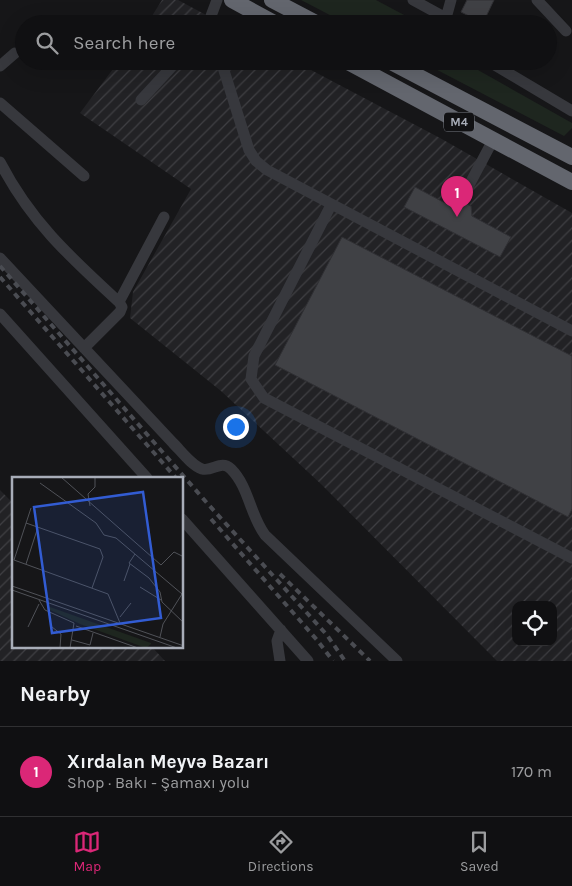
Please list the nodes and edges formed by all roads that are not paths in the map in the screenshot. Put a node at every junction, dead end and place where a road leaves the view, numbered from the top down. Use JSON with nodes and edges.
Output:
{"nodes":[{"id":1,"x":217,"y":0,"type":"edge"},
{"id":2,"x":232,"y":0,"type":"edge"},
{"id":3,"x":272,"y":0,"type":"edge"},
{"id":4,"x":413,"y":0,"type":"edge"},
{"id":5,"x":452,"y":0,"type":"edge"},
{"id":6,"x":537,"y":0,"type":"edge"},
{"id":7,"x":211,"y":15,"type":"edge"},
{"id":8,"x":260,"y":15,"type":"edge"},
{"id":9,"x":301,"y":15,"type":"edge"},
{"id":10,"x":437,"y":15,"type":"edge"},
{"id":11,"x":448,"y":15,"type":"edge"},
{"id":12,"x":551,"y":15,"type":"edge"},
{"id":13,"x":557,"y":21,"type":"edge"},
{"id":14,"x":566,"y":31,"type":"dead end"},
{"id":15,"x":15,"y":53,"type":"dead end"},
{"id":16,"x":0,"y":66,"type":"edge"},
{"id":17,"x":169,"y":70,"type":"edge"},
{"id":18,"x":224,"y":70,"type":"edge"},
{"id":19,"x":363,"y":70,"type":"edge"},
{"id":20,"x":406,"y":70,"type":"edge"},
{"id":21,"x":503,"y":70,"type":"edge"},
{"id":22,"x":141,"y":100,"type":"dead end"},
{"id":23,"x":0,"y":103,"type":"edge"},
{"id":24,"x":572,"y":111,"type":"edge"},
{"id":25,"x":493,"y":140,"type":"junction"},
{"id":26,"x":572,"y":157,"type":"edge"},
{"id":27,"x":0,"y":162,"type":"edge"},
{"id":28,"x":84,"y":176,"type":"dead end"},
{"id":29,"x":572,"y":182,"type":"edge"},
{"id":30,"x":466,"y":191,"type":"dead end"},
{"id":31,"x":331,"y":205,"type":"junction"},
{"id":32,"x":164,"y":217,"type":"dead end"},
{"id":33,"x":0,"y":258,"type":"edge"},
{"id":34,"x":119,"y":302,"type":"junction"},
{"id":35,"x":0,"y":314,"type":"edge"},
{"id":36,"x":572,"y":331,"type":"edge"},
{"id":37,"x":84,"y":348,"type":"junction"},
{"id":38,"x":145,"y":477,"type":"edge"},
{"id":39,"x":184,"y":521,"type":"edge"},
{"id":40,"x":571,"y":555,"type":"edge"},
{"id":41,"x":281,"y":630,"type":"junction"},
{"id":42,"x":280,"y":661,"type":"edge"},
{"id":43,"x":308,"y":661,"type":"edge"},
{"id":44,"x":397,"y":661,"type":"edge"}],
"edges":[{"from":1,"to":7,"type":"street"},
{"from":2,"to":8,"type":"highway"},
{"from":3,"to":9,"type":"highway"},
{"from":4,"to":10,"type":"street"},
{"from":5,"to":11,"type":"street"},
{"from":6,"to":12,"type":"street"},
{"from":13,"to":14,"type":"street"},
{"from":15,"to":16,"type":"street"},
{"from":17,"to":22,"type":"street"},
{"from":18,"to":31,"type":"street"},
{"from":19,"to":25,"type":"highway","number":"M4"},
{"from":20,"to":26,"type":"highway","number":"M4"},
{"from":21,"to":24,"type":"street"},
{"from":23,"to":28,"type":"street"},
{"from":25,"to":29,"type":"highway","number":"M4"},
{"from":25,"to":30,"type":"street"},
{"from":27,"to":34,"type":"street"},
{"from":31,"to":36,"type":"street"},
{"from":31,"to":40,"type":"street"},
{"from":32,"to":34,"type":"street"},
{"from":33,"to":37,"type":"street"},
{"from":34,"to":37,"type":"street"},
{"from":35,"to":38,"type":"street"},
{"from":37,"to":44,"type":"street"},
{"from":39,"to":41,"type":"street"},
{"from":41,"to":42,"type":"street"},
{"from":41,"to":43,"type":"street"}]}
